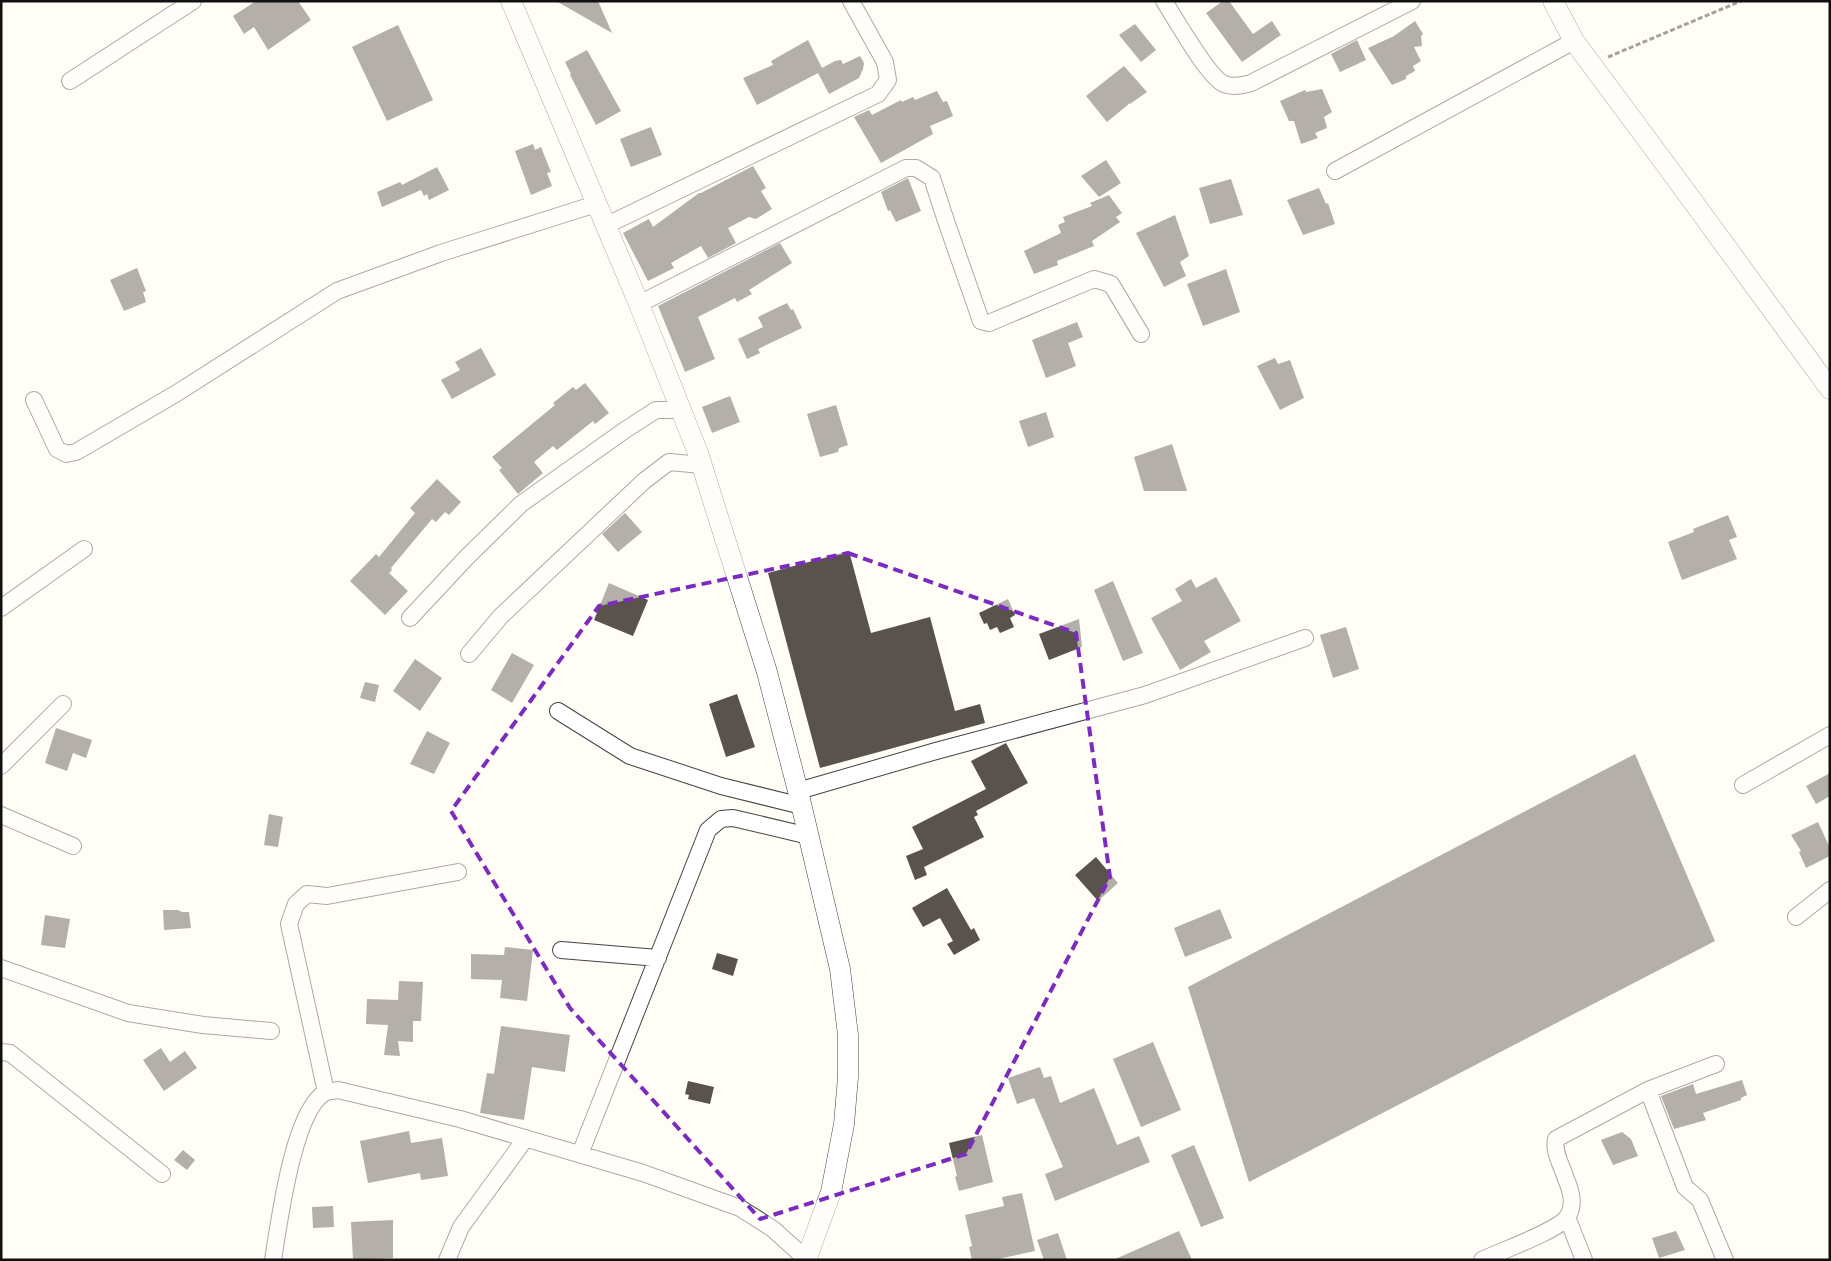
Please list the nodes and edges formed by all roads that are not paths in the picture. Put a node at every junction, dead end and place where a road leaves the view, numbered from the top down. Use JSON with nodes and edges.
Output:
{"nodes":[{"id":1,"x":193,"y":1,"type":"edge"},
{"id":2,"x":511,"y":1,"type":"edge"},
{"id":3,"x":851,"y":1,"type":"edge"},
{"id":4,"x":1164,"y":1,"type":"edge"},
{"id":5,"x":1412,"y":1,"type":"edge"},
{"id":6,"x":1553,"y":1,"type":"edge"},
{"id":7,"x":1574,"y":41,"type":"junction"},
{"id":8,"x":70,"y":81,"type":"dead end"},
{"id":9,"x":1335,"y":170,"type":"dead end"},
{"id":10,"x":596,"y":204,"type":"junction"},
{"id":11,"x":605,"y":226,"type":"junction"},
{"id":12,"x":639,"y":304,"type":"junction"},
{"id":13,"x":1141,"y":334,"type":"dead end"},
{"id":14,"x":1830,"y":388,"type":"edge"},
{"id":15,"x":34,"y":400,"type":"dead end"},
{"id":16,"x":681,"y":410,"type":"junction"},
{"id":17,"x":702,"y":466,"type":"junction"},
{"id":18,"x":84,"y":549,"type":"dead end"},
{"id":19,"x":1,"y":608,"type":"edge"},
{"id":20,"x":410,"y":618,"type":"dead end"},
{"id":21,"x":1305,"y":638,"type":"dead end"},
{"id":22,"x":469,"y":654,"type":"dead end"},
{"id":23,"x":62,"y":704,"type":"dead end"},
{"id":24,"x":558,"y":711,"type":"dead end"},
{"id":25,"x":1830,"y":735,"type":"edge"},
{"id":26,"x":1,"y":766,"type":"edge"},
{"id":27,"x":1743,"y":785,"type":"dead end"},
{"id":28,"x":800,"y":799,"type":"junction"},
{"id":29,"x":1,"y":816,"type":"edge"},
{"id":30,"x":809,"y":836,"type":"junction"},
{"id":31,"x":73,"y":846,"type":"dead end"},
{"id":32,"x":458,"y":872,"type":"dead end"},
{"id":33,"x":1830,"y":890,"type":"edge"},
{"id":34,"x":1796,"y":917,"type":"dead end"},
{"id":35,"x":562,"y":950,"type":"dead end"},
{"id":36,"x":658,"y":958,"type":"junction"},
{"id":37,"x":1,"y":968,"type":"edge"},
{"id":38,"x":271,"y":1031,"type":"dead end"},
{"id":39,"x":1,"y":1052,"type":"edge"},
{"id":40,"x":1716,"y":1064,"type":"dead end"},
{"id":41,"x":1648,"y":1090,"type":"junction"},
{"id":42,"x":326,"y":1092,"type":"junction"},
{"id":43,"x":526,"y":1138,"type":"junction"},
{"id":44,"x":580,"y":1154,"type":"junction"},
{"id":45,"x":162,"y":1174,"type":"dead end"},
{"id":46,"x":1567,"y":1217,"type":"junction"},
{"id":47,"x":273,"y":1260,"type":"edge"},
{"id":48,"x":447,"y":1260,"type":"edge"},
{"id":49,"x":806,"y":1260,"type":"edge"},
{"id":50,"x":1482,"y":1260,"type":"edge"},
{"id":51,"x":1584,"y":1260,"type":"edge"},
{"id":52,"x":1725,"y":1260,"type":"edge"}],
"edges":[{"from":1,"to":8,"type":"street"},
{"from":2,"to":10,"type":"street"},
{"from":3,"to":11,"type":"street"},
{"from":4,"to":5,"type":"street"},
{"from":6,"to":7,"type":"street"},
{"from":7,"to":9,"type":"street"},
{"from":7,"to":14,"type":"street"},
{"from":10,"to":11,"type":"street"},
{"from":10,"to":15,"type":"street"},
{"from":11,"to":12,"type":"street"},
{"from":12,"to":13,"type":"street"},
{"from":12,"to":16,"type":"street"},
{"from":16,"to":17,"type":"street"},
{"from":16,"to":20,"type":"street"},
{"from":17,"to":22,"type":"street"},
{"from":17,"to":28,"type":"street"},
{"from":18,"to":19,"type":"street"},
{"from":21,"to":28,"type":"street"},
{"from":23,"to":26,"type":"street"},
{"from":24,"to":28,"type":"street"},
{"from":25,"to":27,"type":"street"},
{"from":28,"to":30,"type":"street"},
{"from":29,"to":31,"type":"street"},
{"from":30,"to":36,"type":"street"},
{"from":30,"to":49,"type":"street"},
{"from":32,"to":42,"type":"street"},
{"from":33,"to":34,"type":"street"},
{"from":35,"to":36,"type":"street"},
{"from":36,"to":44,"type":"street"},
{"from":37,"to":38,"type":"street"},
{"from":39,"to":45,"type":"street"},
{"from":40,"to":41,"type":"street"},
{"from":41,"to":46,"type":"street"},
{"from":41,"to":52,"type":"street"},
{"from":42,"to":43,"type":"street"},
{"from":42,"to":47,"type":"street"},
{"from":43,"to":44,"type":"street"},
{"from":43,"to":48,"type":"street"},
{"from":44,"to":49,"type":"street"},
{"from":46,"to":50,"type":"street"},
{"from":46,"to":51,"type":"street"}]}
